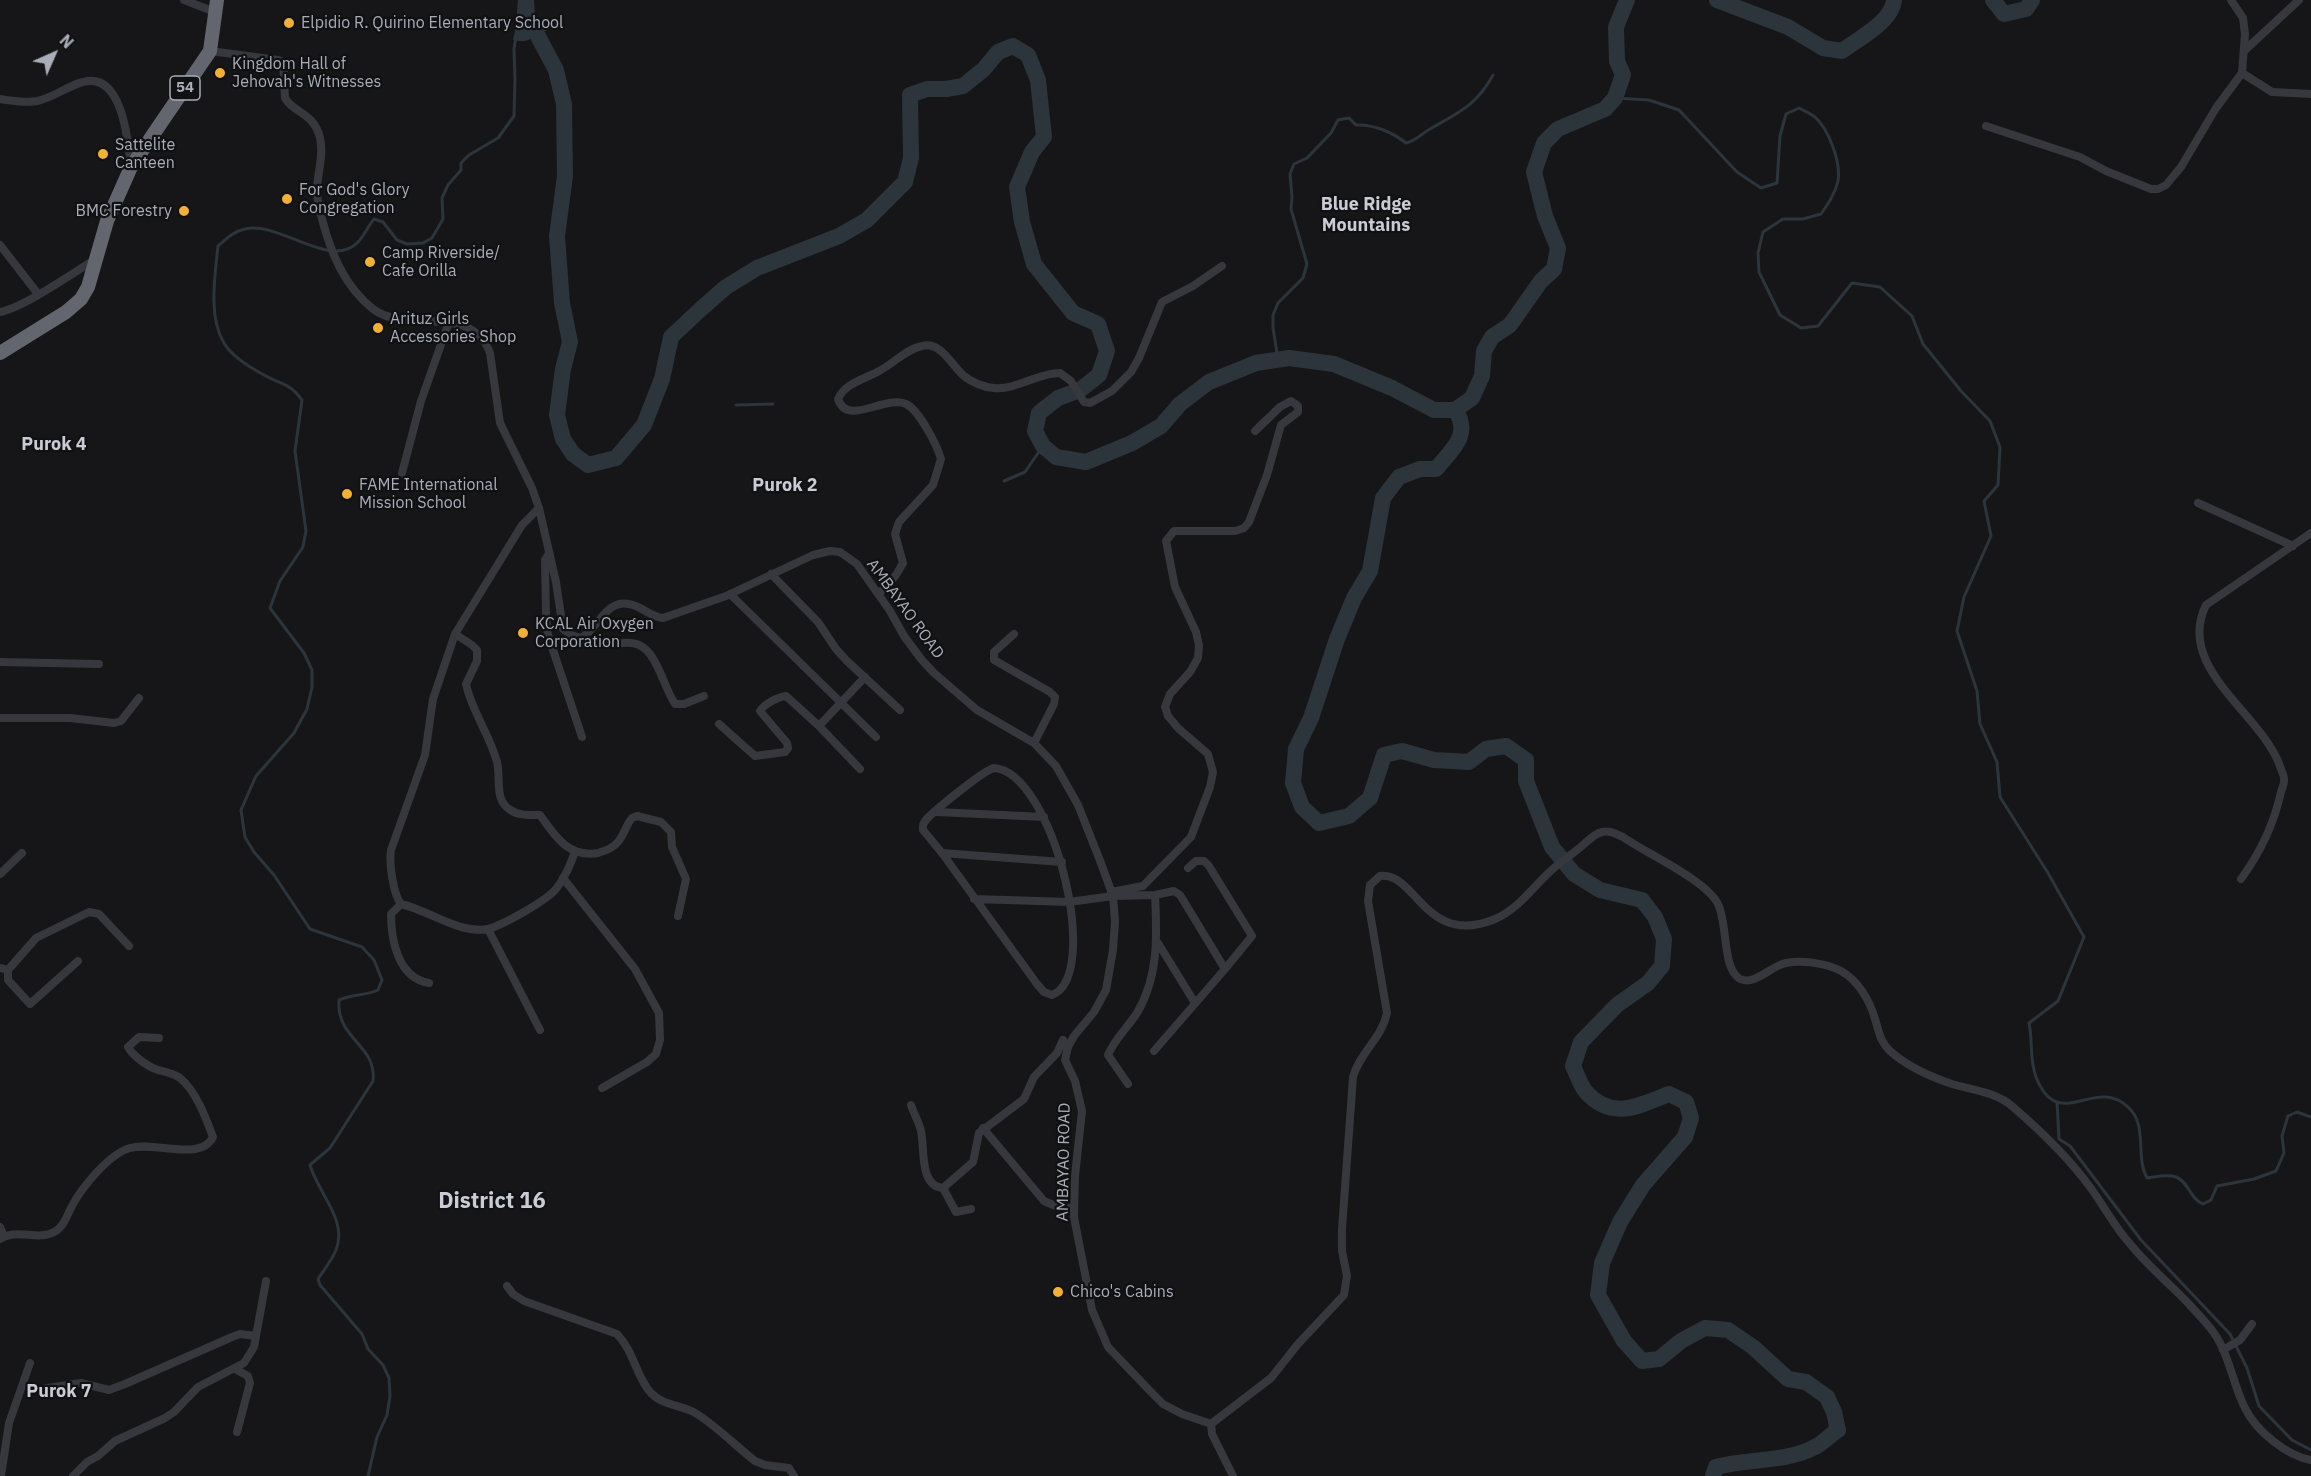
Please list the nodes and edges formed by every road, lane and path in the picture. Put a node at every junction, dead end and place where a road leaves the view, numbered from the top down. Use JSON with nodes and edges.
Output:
{"nodes":[{"id":1,"x":184,"y":0,"type":"edge"},
{"id":2,"x":2231,"y":0,"type":"edge"},
{"id":3,"x":2299,"y":0,"type":"edge"},
{"id":4,"x":216,"y":6,"type":"edge"},
{"id":5,"x":210,"y":51,"type":"junction"},
{"id":6,"x":2244,"y":51,"type":"junction"},
{"id":7,"x":2242,"y":73,"type":"junction"},
{"id":8,"x":2311,"y":94,"type":"edge"},
{"id":9,"x":0,"y":99,"type":"edge"},
{"id":10,"x":1986,"y":126,"type":"dead end"},
{"id":11,"x":131,"y":167,"type":"junction"},
{"id":12,"x":0,"y":245,"type":"edge"},
{"id":13,"x":96,"y":259,"type":"junction"},
{"id":14,"x":1222,"y":266,"type":"dead end"},
{"id":15,"x":38,"y":294,"type":"junction"},
{"id":16,"x":0,"y":312,"type":"edge"},
{"id":17,"x":449,"y":322,"type":"junction"},
{"id":18,"x":0,"y":353,"type":"edge"},
{"id":19,"x":1255,"y":431,"type":"dead end"},
{"id":20,"x":402,"y":472,"type":"dead end"},
{"id":21,"x":2198,"y":503,"type":"dead end"},
{"id":22,"x":539,"y":508,"type":"junction"},
{"id":23,"x":2311,"y":533,"type":"edge"},
{"id":24,"x":2293,"y":546,"type":"junction"},
{"id":25,"x":549,"y":553,"type":"junction"},
{"id":26,"x":771,"y":574,"type":"junction"},
{"id":27,"x":730,"y":594,"type":"junction"},
{"id":28,"x":879,"y":594,"type":"junction"},
{"id":29,"x":455,"y":634,"type":"junction"},
{"id":30,"x":1014,"y":634,"type":"dead end"},
{"id":31,"x":581,"y":638,"type":"junction"},
{"id":32,"x":0,"y":662,"type":"edge"},
{"id":33,"x":99,"y":664,"type":"dead end"},
{"id":34,"x":865,"y":677,"type":"junction"},
{"id":35,"x":705,"y":696,"type":"dead end"},
{"id":36,"x":139,"y":698,"type":"dead end"},
{"id":37,"x":842,"y":702,"type":"junction"},
{"id":38,"x":900,"y":710,"type":"dead end"},
{"id":39,"x":0,"y":718,"type":"edge"},
{"id":40,"x":719,"y":724,"type":"dead end"},
{"id":41,"x":819,"y":726,"type":"junction"},
{"id":42,"x":582,"y":737,"type":"dead end"},
{"id":43,"x":876,"y":737,"type":"dead end"},
{"id":44,"x":1034,"y":742,"type":"junction"},
{"id":45,"x":860,"y":769,"type":"dead end"},
{"id":46,"x":937,"y":812,"type":"junction"},
{"id":47,"x":1044,"y":817,"type":"junction"},
{"id":48,"x":575,"y":852,"type":"junction"},
{"id":49,"x":22,"y":853,"type":"dead end"},
{"id":50,"x":942,"y":853,"type":"junction"},
{"id":51,"x":1062,"y":862,"type":"junction"},
{"id":52,"x":1188,"y":868,"type":"dead end"},
{"id":53,"x":0,"y":873,"type":"edge"},
{"id":54,"x":563,"y":878,"type":"junction"},
{"id":55,"x":2241,"y":879,"type":"dead end"},
{"id":56,"x":1112,"y":894,"type":"junction"},
{"id":57,"x":1155,"y":895,"type":"junction"},
{"id":58,"x":974,"y":899,"type":"junction"},
{"id":59,"x":1069,"y":902,"type":"junction"},
{"id":60,"x":401,"y":904,"type":"junction"},
{"id":61,"x":678,"y":916,"type":"dead end"},
{"id":62,"x":488,"y":929,"type":"junction"},
{"id":63,"x":1158,"y":943,"type":"junction"},
{"id":64,"x":129,"y":946,"type":"dead end"},
{"id":65,"x":78,"y":962,"type":"dead end"},
{"id":66,"x":4,"y":969,"type":"edge"},
{"id":67,"x":1225,"y":969,"type":"junction"},
{"id":68,"x":429,"y":983,"type":"dead end"},
{"id":69,"x":1196,"y":1002,"type":"junction"},
{"id":70,"x":540,"y":1030,"type":"dead end"},
{"id":71,"x":159,"y":1038,"type":"dead end"},
{"id":72,"x":1063,"y":1040,"type":"dead end"},
{"id":73,"x":1154,"y":1051,"type":"dead end"},
{"id":74,"x":1128,"y":1084,"type":"dead end"},
{"id":75,"x":602,"y":1088,"type":"dead end"},
{"id":76,"x":911,"y":1105,"type":"dead end"},
{"id":77,"x":983,"y":1128,"type":"junction"},
{"id":78,"x":943,"y":1188,"type":"junction"},
{"id":79,"x":1074,"y":1208,"type":"junction"},
{"id":80,"x":970,"y":1209,"type":"dead end"},
{"id":81,"x":0,"y":1227,"type":"edge"},
{"id":82,"x":2,"y":1238,"type":"edge"},
{"id":83,"x":266,"y":1281,"type":"dead end"},
{"id":84,"x":507,"y":1286,"type":"dead end"},
{"id":85,"x":2252,"y":1324,"type":"dead end"},
{"id":86,"x":256,"y":1336,"type":"junction"},
{"id":87,"x":2223,"y":1350,"type":"junction"},
{"id":88,"x":30,"y":1363,"type":"dead end"},
{"id":89,"x":235,"y":1369,"type":"junction"},
{"id":90,"x":47,"y":1388,"type":"dead end"},
{"id":91,"x":1211,"y":1424,"type":"junction"},
{"id":92,"x":237,"y":1432,"type":"dead end"},
{"id":93,"x":2311,"y":1460,"type":"edge"},
{"id":94,"x":1,"y":1476,"type":"edge"},
{"id":95,"x":73,"y":1476,"type":"edge"},
{"id":96,"x":794,"y":1476,"type":"edge"},
{"id":97,"x":1233,"y":1476,"type":"edge"}],
"edges":[{"from":1,"to":4,"type":"street"},
{"from":2,"to":6,"type":"street"},
{"from":3,"to":6,"type":"street"},
{"from":4,"to":5,"type":"highway","number":"54"},
{"from":5,"to":11,"type":"highway","number":"54"},
{"from":5,"to":17,"type":"street"},
{"from":6,"to":7,"type":"street"},
{"from":7,"to":8,"type":"street"},
{"from":7,"to":10,"type":"street"},
{"from":9,"to":11,"type":"street"},
{"from":11,"to":13,"type":"highway","number":"54"},
{"from":12,"to":15,"type":"street"},
{"from":13,"to":15,"type":"street"},
{"from":13,"to":18,"type":"highway","number":"54"},
{"from":14,"to":28,"type":"street"},
{"from":15,"to":16,"type":"street"},
{"from":17,"to":20,"type":"street"},
{"from":17,"to":22,"type":"street"},
{"from":19,"to":56,"type":"street"},
{"from":21,"to":24,"type":"street"},
{"from":22,"to":25,"type":"street"},
{"from":22,"to":29,"type":"street"},
{"from":23,"to":24,"type":"street"},
{"from":24,"to":55,"type":"street"},
{"from":25,"to":31,"type":"street"},
{"from":25,"to":42,"type":"street"},
{"from":26,"to":27,"type":"street","name":"AMBAYAO ROAD"},
{"from":26,"to":28,"type":"street","name":"AMBAYAO ROAD"},
{"from":26,"to":34,"type":"street"},
{"from":27,"to":31,"type":"street","name":"AMBAYAO ROAD"},
{"from":27,"to":37,"type":"street"},
{"from":28,"to":44,"type":"street","name":"AMBAYAO ROAD"},
{"from":29,"to":48,"type":"street"},
{"from":29,"to":60,"type":"street"},
{"from":30,"to":44,"type":"street"},
{"from":31,"to":35,"type":"street"},
{"from":32,"to":33,"type":"street"},
{"from":34,"to":37,"type":"street"},
{"from":34,"to":38,"type":"street"},
{"from":36,"to":39,"type":"street"},
{"from":37,"to":41,"type":"street"},
{"from":37,"to":43,"type":"street"},
{"from":40,"to":41,"type":"street"},
{"from":41,"to":45,"type":"street"},
{"from":44,"to":56,"type":"street","name":"AMBAYAO ROAD"},
{"from":46,"to":47,"type":"street"},
{"from":46,"to":47,"type":"street"},
{"from":46,"to":50,"type":"street"},
{"from":47,"to":51,"type":"street"},
{"from":48,"to":54,"type":"street"},
{"from":48,"to":61,"type":"street"},
{"from":49,"to":53,"type":"street"},
{"from":50,"to":51,"type":"street"},
{"from":50,"to":58,"type":"street"},
{"from":51,"to":59,"type":"street"},
{"from":52,"to":67,"type":"street"},
{"from":54,"to":62,"type":"street"},
{"from":54,"to":75,"type":"street"},
{"from":56,"to":57,"type":"street"},
{"from":56,"to":59,"type":"street"},
{"from":56,"to":79,"type":"street","name":"AMBAYAO ROAD"},
{"from":57,"to":63,"type":"street"},
{"from":57,"to":67,"type":"street"},
{"from":58,"to":59,"type":"street"},
{"from":58,"to":59,"type":"street"},
{"from":60,"to":62,"type":"street"},
{"from":60,"to":68,"type":"street"},
{"from":62,"to":70,"type":"street"},
{"from":63,"to":69,"type":"street"},
{"from":63,"to":74,"type":"street"},
{"from":64,"to":66,"type":"street"},
{"from":65,"to":66,"type":"street"},
{"from":67,"to":69,"type":"street"},
{"from":69,"to":73,"type":"street"},
{"from":71,"to":82,"type":"street"},
{"from":72,"to":77,"type":"street"},
{"from":76,"to":78,"type":"street"},
{"from":77,"to":78,"type":"street"},
{"from":77,"to":79,"type":"street"},
{"from":78,"to":80,"type":"street"},
{"from":79,"to":91,"type":"street","name":"AMBAYAO ROAD"},
{"from":81,"to":82,"type":"street"},
{"from":83,"to":86,"type":"street"},
{"from":84,"to":96,"type":"street"},
{"from":85,"to":87,"type":"street"},
{"from":86,"to":89,"type":"street"},
{"from":86,"to":90,"type":"street"},
{"from":87,"to":91,"type":"street"},
{"from":87,"to":93,"type":"street"},
{"from":88,"to":94,"type":"street"},
{"from":89,"to":92,"type":"street"},
{"from":89,"to":95,"type":"street"},
{"from":91,"to":97,"type":"street"}]}
